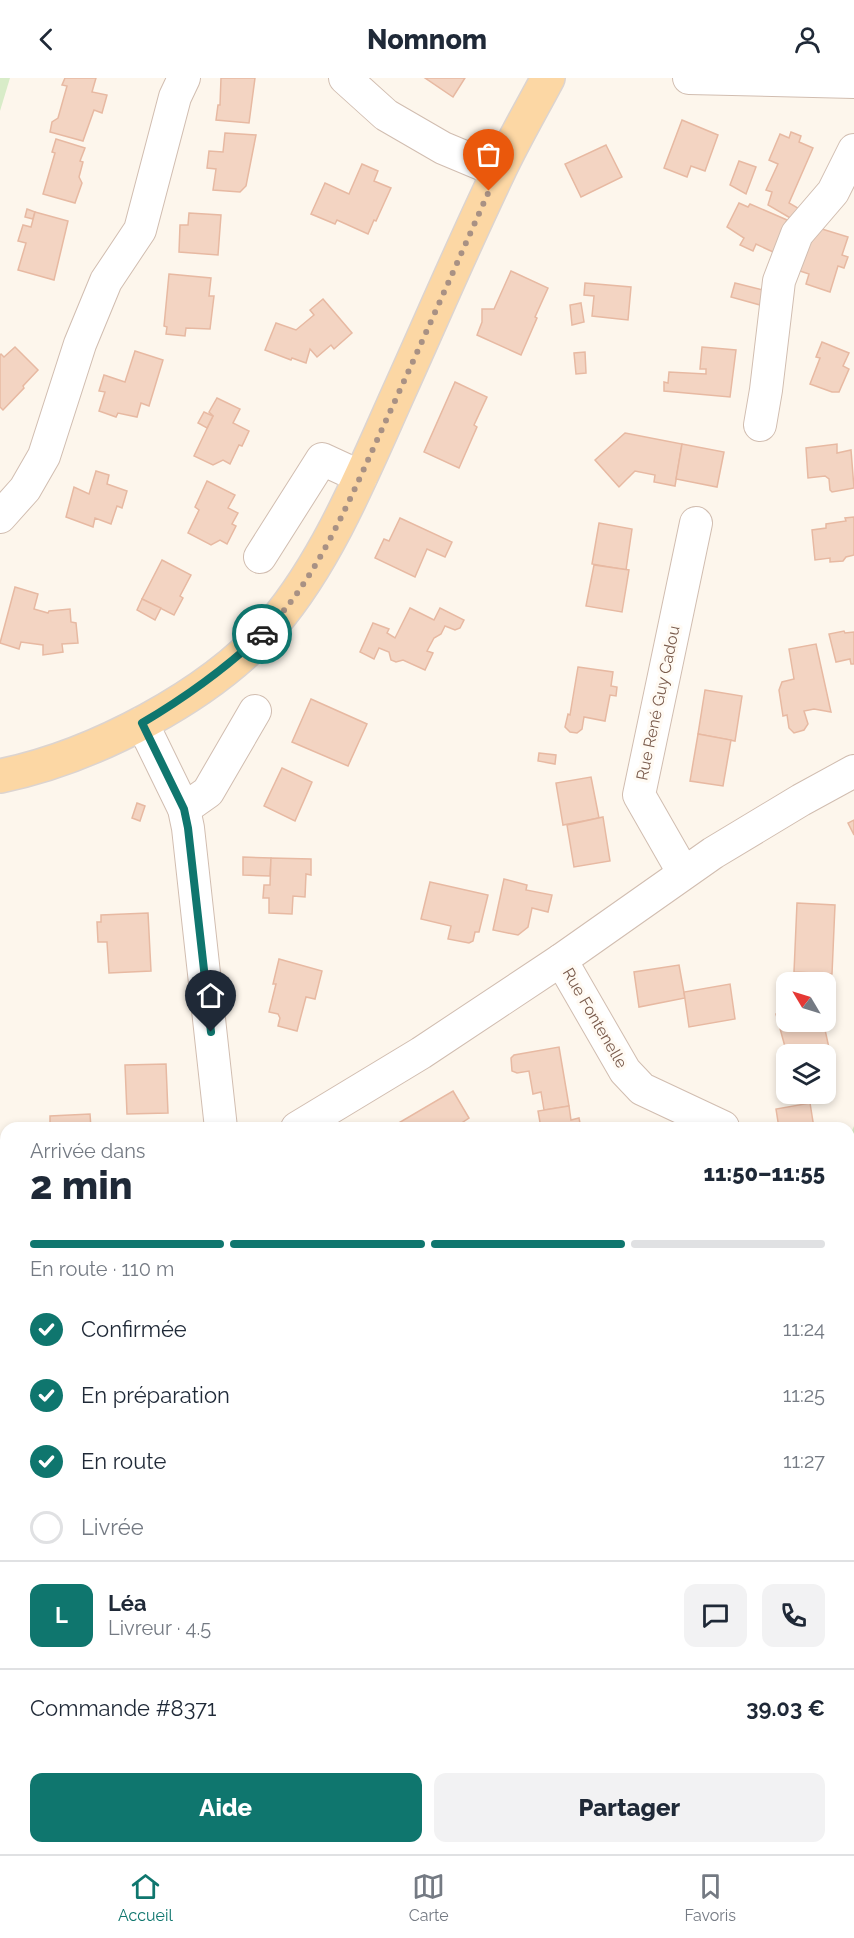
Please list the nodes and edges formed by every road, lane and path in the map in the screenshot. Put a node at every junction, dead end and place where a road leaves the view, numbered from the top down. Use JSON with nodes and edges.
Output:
{"nodes":[{"id":1,"x":184,"y":78,"type":"edge"},
{"id":2,"x":345,"y":78,"type":"edge"},
{"id":3,"x":548,"y":78,"type":"edge"},
{"id":4,"x":688,"y":78,"type":"edge"},
{"id":5,"x":854,"y":82,"type":"edge"},
{"id":6,"x":854,"y":150,"type":"edge"},
{"id":7,"x":498,"y":171,"type":"junction"},
{"id":8,"x":760,"y":425,"type":"dead end"},
{"id":9,"x":361,"y":477,"type":"junction"},
{"id":10,"x":0,"y":517,"type":"edge"},
{"id":11,"x":696,"y":523,"type":"dead end"},
{"id":12,"x":260,"y":557,"type":"dead end"},
{"id":13,"x":255,"y":711,"type":"dead end"},
{"id":14,"x":142,"y":723,"type":"junction"},
{"id":15,"x":854,"y":771,"type":"edge"},
{"id":16,"x":0,"y":776,"type":"edge"},
{"id":17,"x":184,"y":809,"type":"junction"},
{"id":18,"x":683,"y":872,"type":"junction"},
{"id":19,"x":561,"y":960,"type":"junction"},
{"id":20,"x":220,"y":1122,"type":"edge"},
{"id":21,"x":307,"y":1122,"type":"edge"},
{"id":22,"x":712,"y":1122,"type":"edge"}],
"edges":[{"from":1,"to":10,"type":"street"},
{"from":2,"to":7,"type":"street"},
{"from":3,"to":7,"type":"main road"},
{"from":4,"to":5,"type":"street"},
{"from":6,"to":8,"type":"street"},
{"from":7,"to":9,"type":"main road"},
{"from":9,"to":12,"type":"street"},
{"from":9,"to":14,"type":"main road"},
{"from":11,"to":18,"type":"street","name":"Rue René Guy Cadou"},
{"from":13,"to":17,"type":"street"},
{"from":14,"to":16,"type":"main road"},
{"from":14,"to":17,"type":"street"},
{"from":15,"to":18,"type":"street"},
{"from":17,"to":20,"type":"street"},
{"from":18,"to":19,"type":"street"},
{"from":19,"to":21,"type":"street"},
{"from":19,"to":22,"type":"street","name":"Rue Fontenelle"}]}
